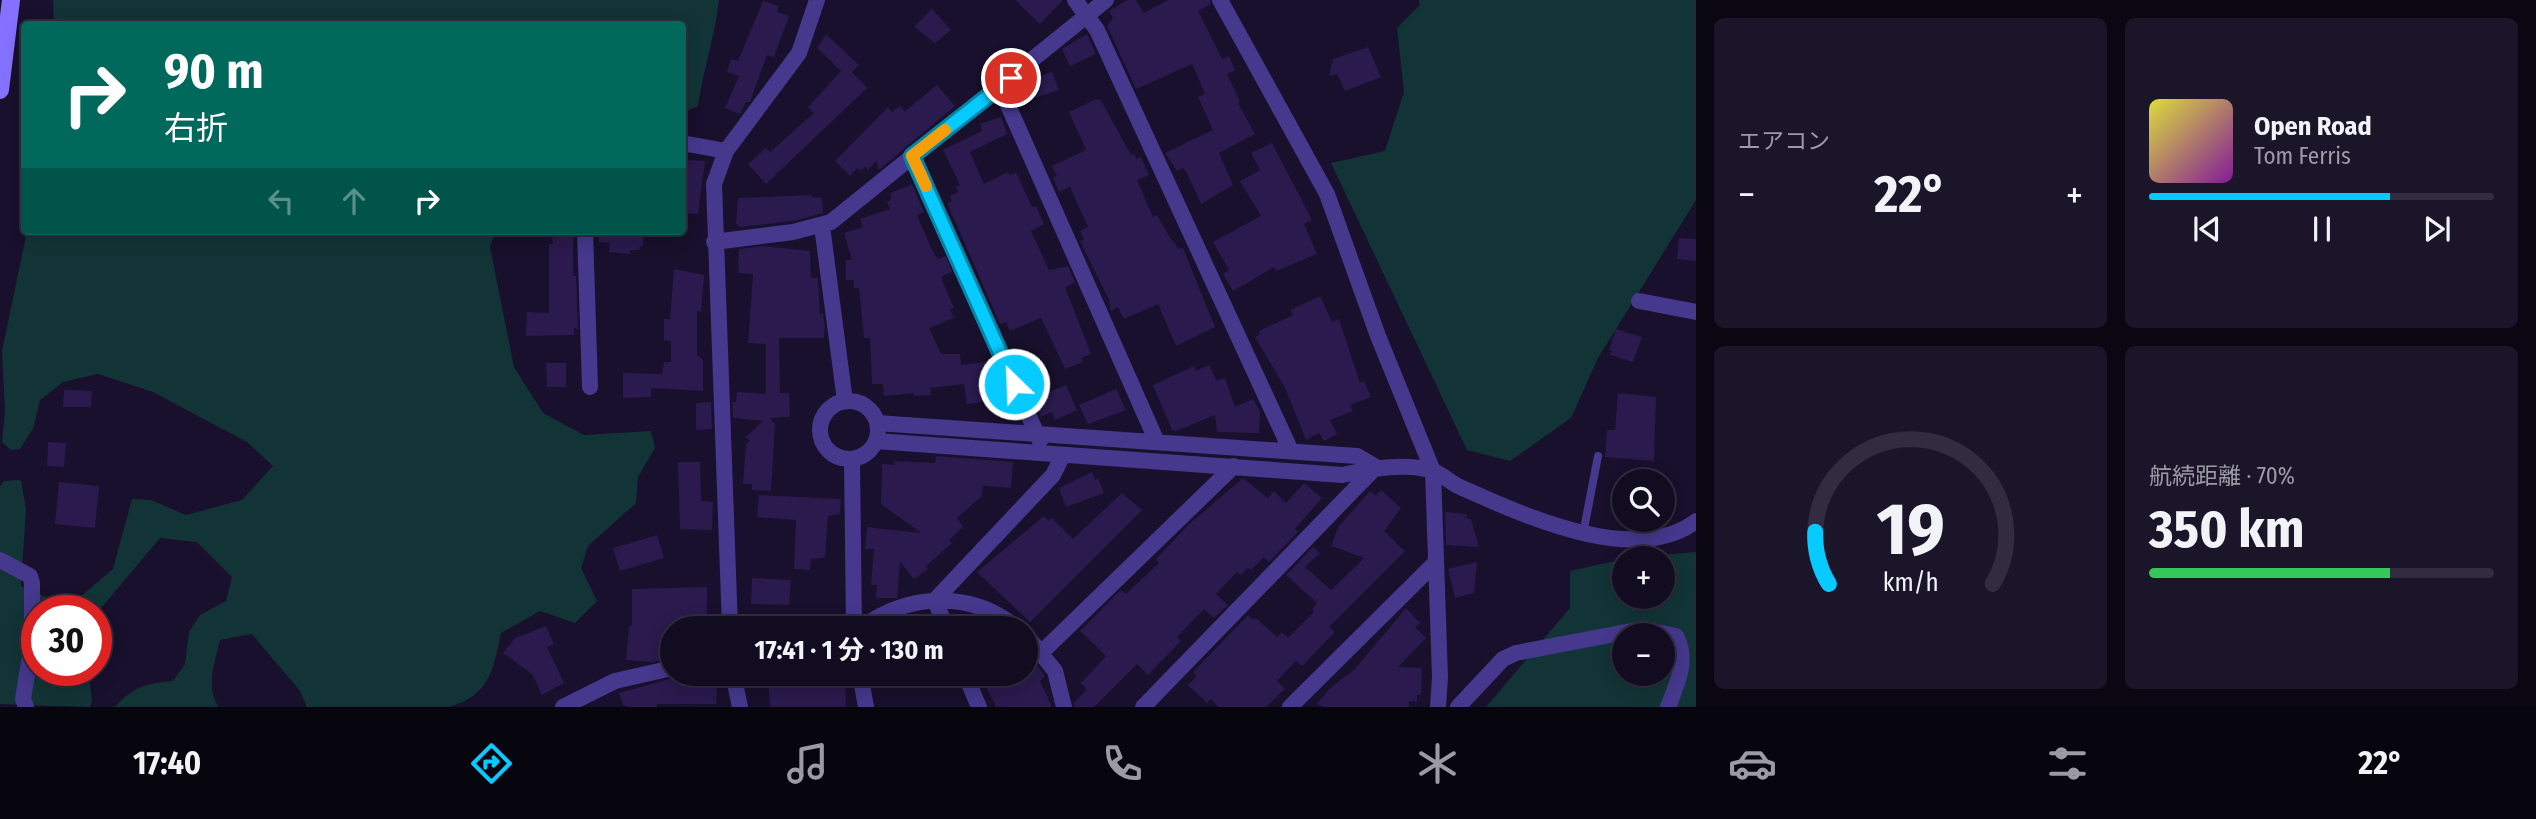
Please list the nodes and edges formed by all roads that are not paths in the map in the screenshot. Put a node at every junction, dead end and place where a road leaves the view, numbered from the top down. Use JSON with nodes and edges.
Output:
{"nodes":[{"id":1,"x":11,"y":0,"type":"edge"},
{"id":2,"x":817,"y":0,"type":"edge"},
{"id":3,"x":1075,"y":0,"type":"edge"},
{"id":4,"x":1106,"y":0,"type":"edge"},
{"id":5,"x":1220,"y":0,"type":"edge"},
{"id":6,"x":1088,"y":14,"type":"junction"},
{"id":7,"x":1000,"y":87,"type":"junction"},
{"id":8,"x":0,"y":90,"type":"edge"},
{"id":9,"x":686,"y":144,"type":"edge"},
{"id":10,"x":726,"y":151,"type":"junction"},
{"id":11,"x":912,"y":156,"type":"junction"},
{"id":12,"x":822,"y":226,"type":"junction"},
{"id":13,"x":585,"y":235,"type":"edge"},
{"id":14,"x":714,"y":242,"type":"junction"},
{"id":15,"x":1639,"y":301,"type":"dead end"},
{"id":16,"x":1696,"y":312,"type":"edge"},
{"id":17,"x":590,"y":387,"type":"dead end"},
{"id":18,"x":845,"y":401,"type":"junction"},
{"id":19,"x":877,"y":423,"type":"junction"},
{"id":20,"x":1037,"y":434,"type":"junction"},
{"id":21,"x":876,"y":442,"type":"junction"},
{"id":22,"x":1157,"y":442,"type":"junction"},
{"id":23,"x":1291,"y":451,"type":"junction"},
{"id":24,"x":1046,"y":453,"type":"junction"},
{"id":25,"x":1063,"y":455,"type":"junction"},
{"id":26,"x":1598,"y":456,"type":"dead end"},
{"id":27,"x":852,"y":459,"type":"junction"},
{"id":28,"x":1234,"y":466,"type":"junction"},
{"id":29,"x":1376,"y":467,"type":"junction"},
{"id":30,"x":1433,"y":471,"type":"junction"},
{"id":31,"x":1694,"y":524,"type":"edge"},
{"id":32,"x":1583,"y":534,"type":"junction"},
{"id":33,"x":0,"y":560,"type":"edge"},
{"id":34,"x":1435,"y":563,"type":"junction"},
{"id":35,"x":935,"y":600,"type":"junction"},
{"id":36,"x":730,"y":616,"type":"edge"},
{"id":37,"x":854,"y":616,"type":"edge"},
{"id":38,"x":884,"y":616,"type":"edge"},
{"id":39,"x":941,"y":616,"type":"edge"},
{"id":40,"x":997,"y":616,"type":"edge"},
{"id":41,"x":1038,"y":648,"type":"edge"},
{"id":42,"x":1042,"y":652,"type":"junction"},
{"id":43,"x":660,"y":670,"type":"edge"},
{"id":44,"x":736,"y":686,"type":"edge"},
{"id":45,"x":862,"y":686,"type":"edge"},
{"id":46,"x":970,"y":686,"type":"edge"},
{"id":47,"x":571,"y":704,"type":"edge"},
{"id":48,"x":26,"y":707,"type":"edge"},
{"id":49,"x":740,"y":707,"type":"edge"},
{"id":50,"x":866,"y":707,"type":"edge"},
{"id":51,"x":979,"y":707,"type":"edge"},
{"id":52,"x":1064,"y":707,"type":"edge"},
{"id":53,"x":1143,"y":707,"type":"edge"},
{"id":54,"x":1290,"y":707,"type":"edge"},
{"id":55,"x":1438,"y":707,"type":"edge"},
{"id":56,"x":1458,"y":707,"type":"edge"},
{"id":57,"x":1668,"y":707,"type":"edge"}],
"edges":[{"from":1,"to":8,"type":"street"},
{"from":2,"to":10,"type":"street"},
{"from":3,"to":6,"type":"street"},
{"from":4,"to":6,"type":"street"},
{"from":5,"to":30,"type":"street"},
{"from":6,"to":7,"type":"street"},
{"from":6,"to":23,"type":"street"},
{"from":7,"to":11,"type":"street"},
{"from":7,"to":22,"type":"street"},
{"from":9,"to":10,"type":"street"},
{"from":10,"to":14,"type":"street"},
{"from":11,"to":12,"type":"street"},
{"from":11,"to":20,"type":"street"},
{"from":12,"to":14,"type":"street"},
{"from":12,"to":18,"type":"street"},
{"from":13,"to":17,"type":"street"},
{"from":14,"to":36,"type":"street"},
{"from":15,"to":16,"type":"street"},
{"from":18,"to":19,"type":"street"},
{"from":18,"to":27,"type":"street"},
{"from":19,"to":20,"type":"street"},
{"from":19,"to":21,"type":"street"},
{"from":20,"to":22,"type":"street"},
{"from":20,"to":24,"type":"street"},
{"from":21,"to":24,"type":"street"},
{"from":21,"to":27,"type":"street"},
{"from":22,"to":23,"type":"street"},
{"from":23,"to":29,"type":"street"},
{"from":24,"to":25,"type":"street"},
{"from":25,"to":28,"type":"street"},
{"from":25,"to":35,"type":"street"},
{"from":26,"to":32,"type":"lane"},
{"from":27,"to":37,"type":"street"},
{"from":28,"to":29,"type":"street"},
{"from":28,"to":42,"type":"street"},
{"from":29,"to":30,"type":"street"},
{"from":29,"to":53,"type":"street"},
{"from":30,"to":32,"type":"street"},
{"from":30,"to":34,"type":"street"},
{"from":31,"to":32,"type":"street"},
{"from":33,"to":48,"type":"street"},
{"from":34,"to":54,"type":"street"},
{"from":34,"to":55,"type":"street"},
{"from":35,"to":38,"type":"street"},
{"from":35,"to":39,"type":"street"},
{"from":35,"to":40,"type":"street"},
{"from":41,"to":42,"type":"street"},
{"from":42,"to":52,"type":"street"},
{"from":43,"to":47,"type":"street"},
{"from":44,"to":49,"type":"street"},
{"from":45,"to":50,"type":"street"},
{"from":46,"to":51,"type":"street"},
{"from":56,"to":57,"type":"street"}]}
